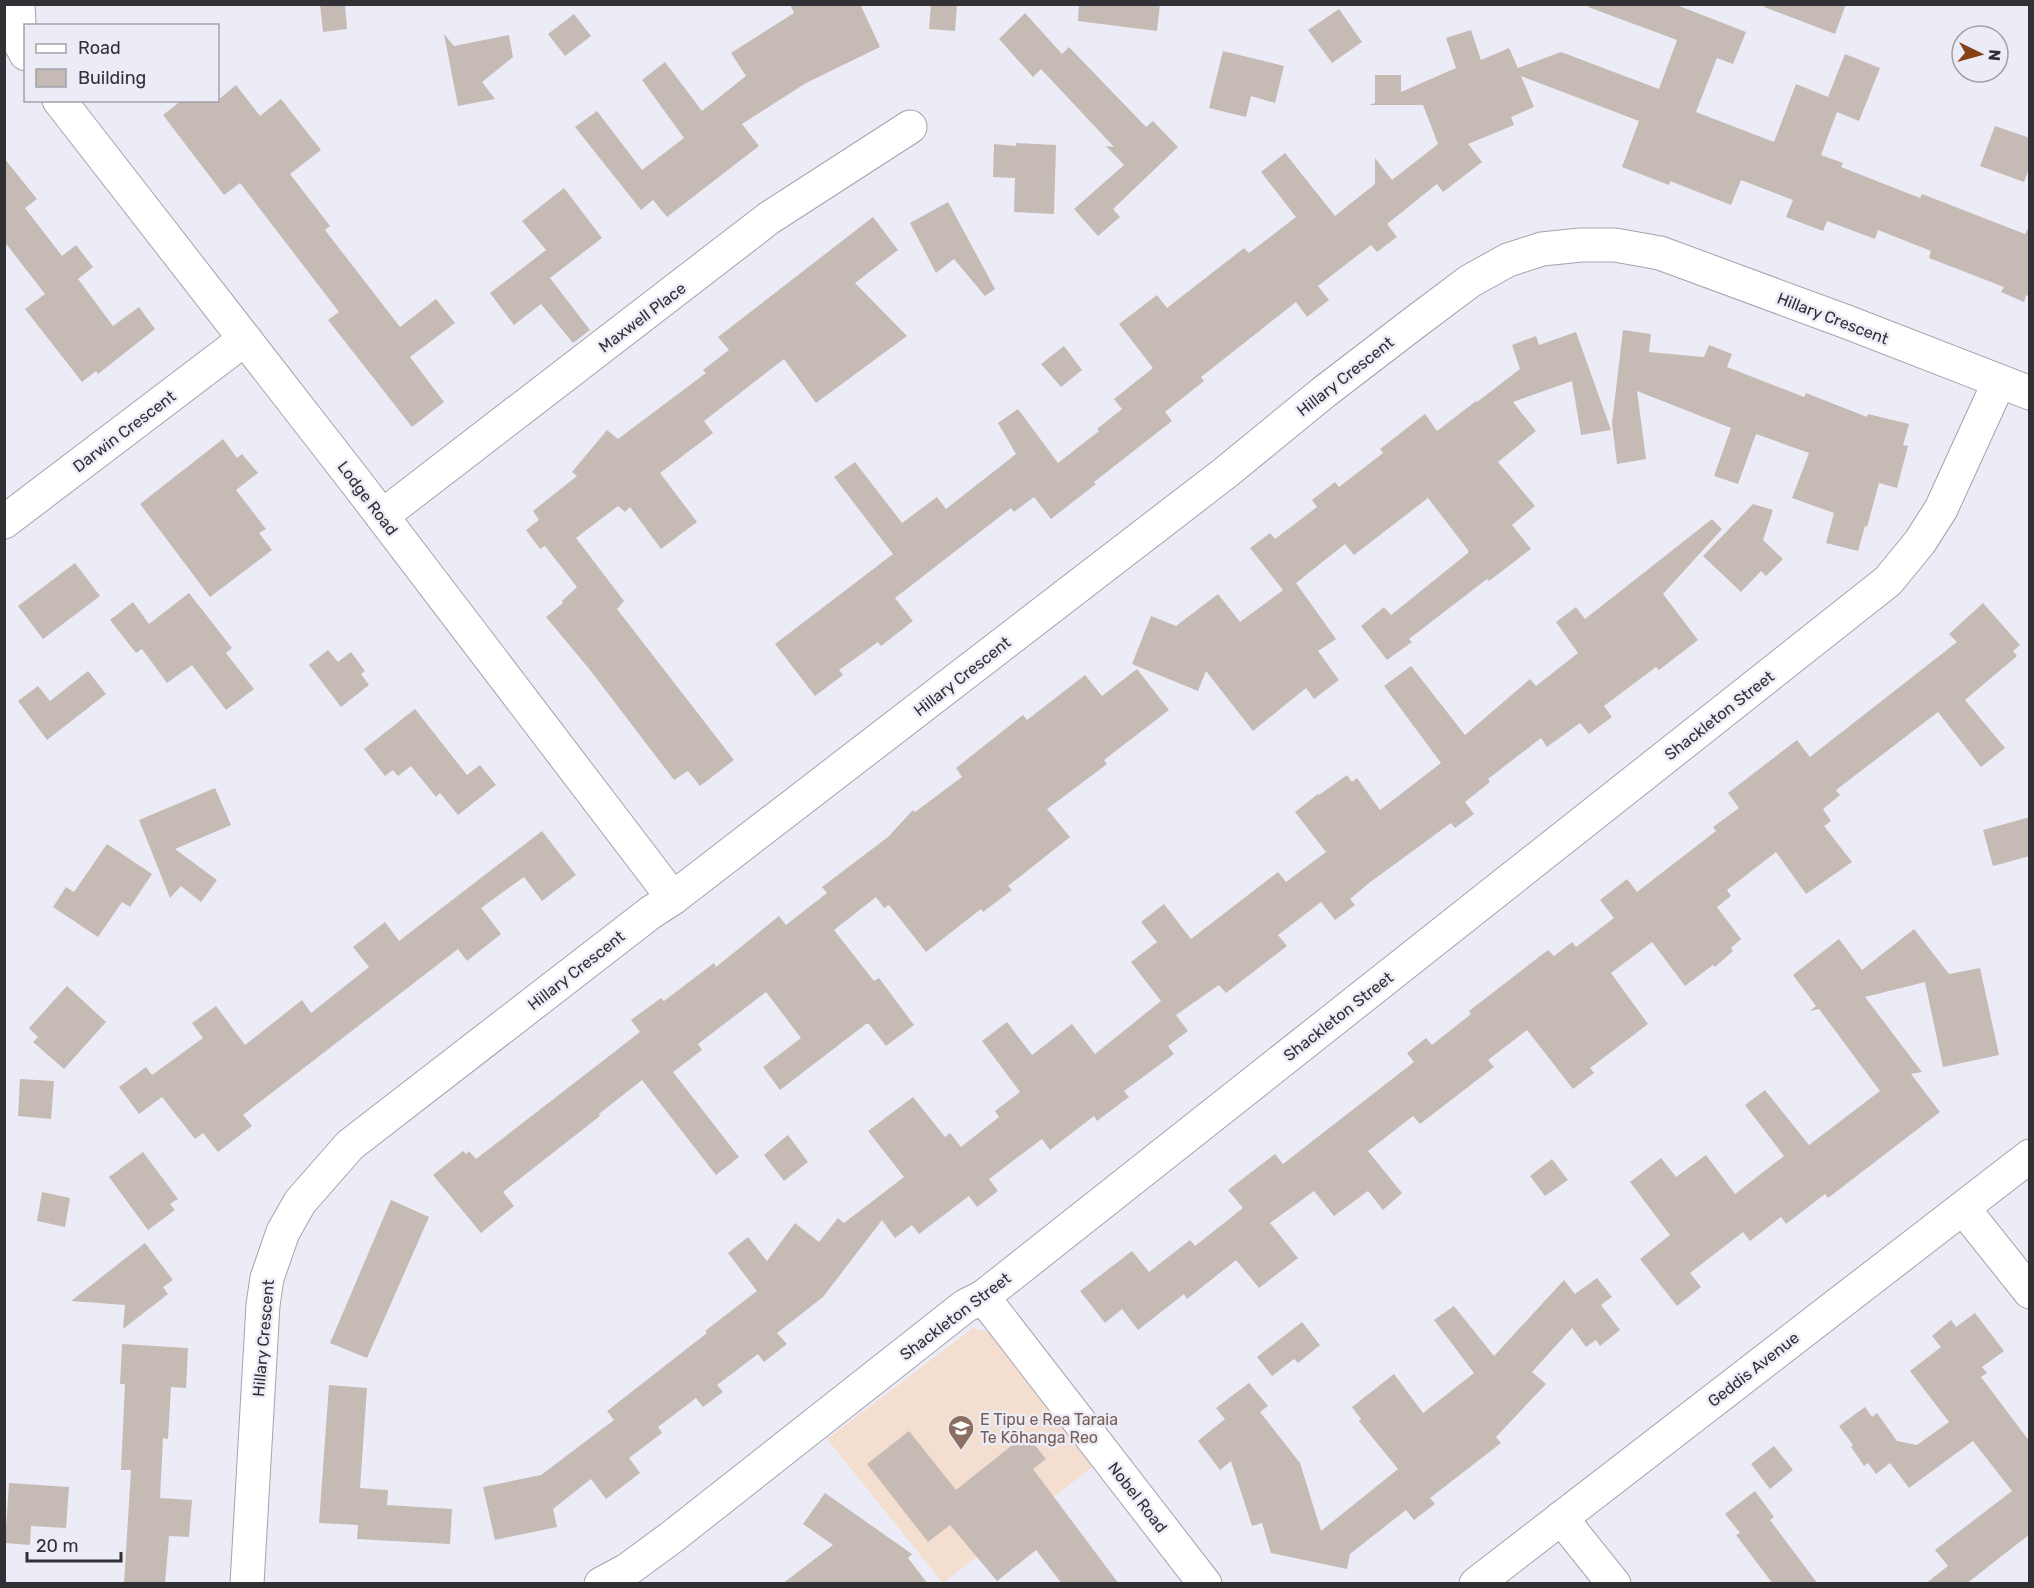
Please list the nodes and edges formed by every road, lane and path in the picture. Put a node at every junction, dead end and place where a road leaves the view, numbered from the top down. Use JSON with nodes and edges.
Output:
{"nodes":[{"id":1,"x":18,"y":4,"type":"edge"},
{"id":2,"x":24,"y":50,"type":"edge"},
{"id":3,"x":61,"y":102,"type":"edge"},
{"id":4,"x":910,"y":127,"type":"dead end"},
{"id":5,"x":244,"y":339,"type":"junction"},
{"id":6,"x":1999,"y":382,"type":"junction"},
{"id":7,"x":2030,"y":393,"type":"edge"},
{"id":8,"x":382,"y":516,"type":"junction"},
{"id":9,"x":4,"y":522,"type":"edge"},
{"id":10,"x":673,"y":898,"type":"junction"},
{"id":11,"x":2030,"y":1156,"type":"edge"},
{"id":12,"x":1963,"y":1208,"type":"junction"},
{"id":13,"x":2030,"y":1292,"type":"edge"},
{"id":14,"x":983,"y":1297,"type":"junction"},
{"id":15,"x":1561,"y":1518,"type":"junction"},
{"id":16,"x":247,"y":1584,"type":"edge"},
{"id":17,"x":601,"y":1584,"type":"edge"},
{"id":18,"x":1205,"y":1584,"type":"edge"},
{"id":19,"x":1476,"y":1584,"type":"edge"},
{"id":20,"x":1614,"y":1584,"type":"edge"}],
"edges":[{"from":1,"to":2,"type":"street"},
{"from":3,"to":5,"type":"street","name":"Lodge Road"},
{"from":4,"to":8,"type":"street","name":"Maxwell Place"},
{"from":5,"to":8,"type":"street","name":"Lodge Road"},
{"from":5,"to":9,"type":"street","name":"Darwin Crescent"},
{"from":6,"to":7,"type":"street","name":"Hillary Crescent"},
{"from":6,"to":10,"type":"street","name":"Hillary Crescent"},
{"from":6,"to":14,"type":"street","name":"Shackleton Street"},
{"from":8,"to":10,"type":"street","name":"Lodge Road"},
{"from":10,"to":16,"type":"street","name":"Hillary Crescent"},
{"from":11,"to":12,"type":"street","name":"Geddis Avenue"},
{"from":12,"to":13,"type":"street"},
{"from":12,"to":15,"type":"street","name":"Geddis Avenue"},
{"from":14,"to":17,"type":"street","name":"Shackleton Street"},
{"from":14,"to":18,"type":"street","name":"Nobel Road"},
{"from":15,"to":19,"type":"street","name":"Geddis Avenue"},
{"from":15,"to":20,"type":"street"}]}
